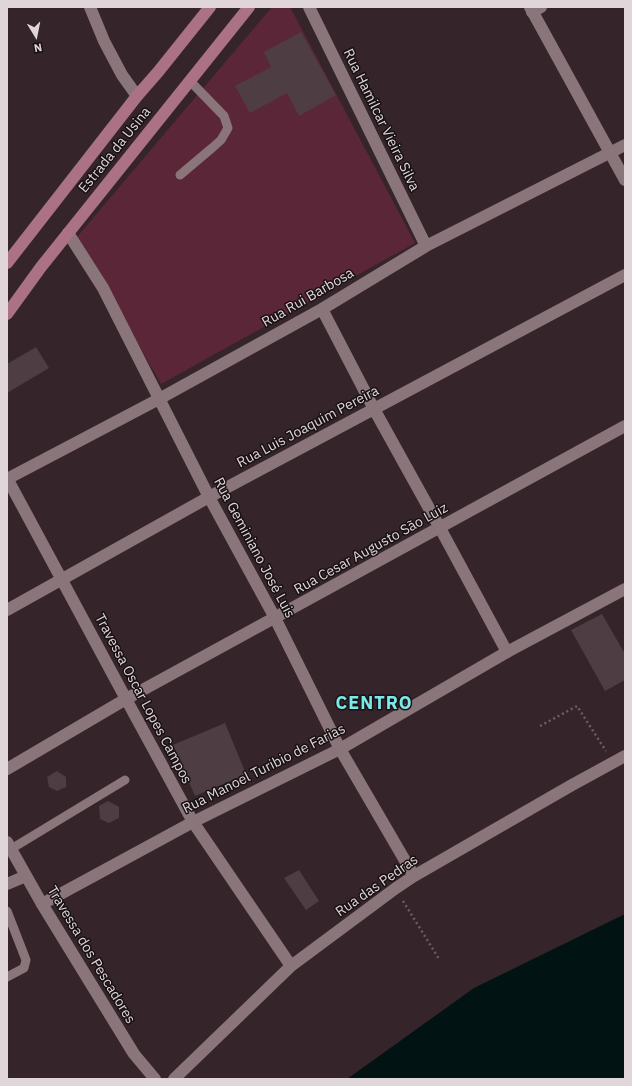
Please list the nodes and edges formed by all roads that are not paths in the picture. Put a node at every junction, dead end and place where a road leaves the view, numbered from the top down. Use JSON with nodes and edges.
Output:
{"nodes":[{"id":1,"x":90,"y":7,"type":"edge"},
{"id":2,"x":210,"y":7,"type":"edge"},
{"id":3,"x":249,"y":7,"type":"edge"},
{"id":4,"x":309,"y":7,"type":"edge"},
{"id":5,"x":534,"y":9,"type":"edge"},
{"id":6,"x":190,"y":81,"type":"junction"},
{"id":7,"x":136,"y":96,"type":"junction"},
{"id":8,"x":625,"y":145,"type":"edge"},
{"id":9,"x":610,"y":153,"type":"junction"},
{"id":10,"x":180,"y":175,"type":"dead end"},
{"id":11,"x":625,"y":180,"type":"edge"},
{"id":12,"x":68,"y":233,"type":"junction"},
{"id":13,"x":426,"y":246,"type":"junction"},
{"id":14,"x":7,"y":263,"type":"edge"},
{"id":15,"x":625,"y":275,"type":"edge"},
{"id":16,"x":322,"y":308,"type":"junction"},
{"id":17,"x":7,"y":314,"type":"edge"},
{"id":18,"x":159,"y":399,"type":"junction"},
{"id":19,"x":374,"y":409,"type":"junction"},
{"id":20,"x":625,"y":426,"type":"edge"},
{"id":21,"x":7,"y":479,"type":"edge"},
{"id":22,"x":209,"y":497,"type":"junction"},
{"id":23,"x":440,"y":528,"type":"junction"},
{"id":24,"x":61,"y":580,"type":"junction"},
{"id":25,"x":625,"y":589,"type":"edge"},
{"id":26,"x":7,"y":610,"type":"edge"},
{"id":27,"x":275,"y":618,"type":"junction"},
{"id":28,"x":506,"y":652,"type":"junction"},
{"id":29,"x":126,"y":699,"type":"junction"},
{"id":30,"x":340,"y":749,"type":"junction"},
{"id":31,"x":625,"y":756,"type":"edge"},
{"id":32,"x":7,"y":768,"type":"edge"},
{"id":33,"x":125,"y":780,"type":"dead end"},
{"id":34,"x":193,"y":822,"type":"junction"},
{"id":35,"x":9,"y":845,"type":"edge"},
{"id":36,"x":26,"y":876,"type":"junction"},
{"id":37,"x":414,"y":876,"type":"junction"},
{"id":38,"x":7,"y":884,"type":"edge"},
{"id":39,"x":42,"y":904,"type":"junction"},
{"id":40,"x":7,"y":911,"type":"edge"},
{"id":41,"x":290,"y":966,"type":"junction"},
{"id":42,"x":7,"y":977,"type":"edge"},
{"id":43,"x":155,"y":1079,"type":"edge"},
{"id":44,"x":174,"y":1079,"type":"edge"}],
"edges":[{"from":1,"to":7,"type":"street"},
{"from":2,"to":7,"type":"main road","name":"Estrada da Usina"},
{"from":3,"to":6,"type":"main road","name":"Estrada da Usina"},
{"from":4,"to":13,"type":"street","name":"Rua Hamilcar Vieira Silva"},
{"from":5,"to":9,"type":"street"},
{"from":6,"to":10,"type":"lane"},
{"from":6,"to":12,"type":"main road","name":"Estrada da Usina"},
{"from":7,"to":14,"type":"main road","name":"Estrada da Usina"},
{"from":8,"to":9,"type":"street","name":"Rua Rui Barbosa"},
{"from":9,"to":11,"type":"street"},
{"from":9,"to":13,"type":"street","name":"Rua Rui Barbosa"},
{"from":12,"to":17,"type":"main road","name":"Estrada da Usina"},
{"from":12,"to":18,"type":"street","name":"Rua Geminiano José Luis"},
{"from":13,"to":16,"type":"street","name":"Rua Rui Barbosa"},
{"from":15,"to":19,"type":"street","name":"Rua Luis Joaquim Pereira"},
{"from":16,"to":18,"type":"street","name":"Rua Rui Barbosa"},
{"from":16,"to":19,"type":"street"},
{"from":18,"to":21,"type":"street","name":"Rua Rui Barbosa"},
{"from":18,"to":22,"type":"street","name":"Rua Geminiano José Luis"},
{"from":19,"to":22,"type":"street","name":"Rua Luis Joaquim Pereira"},
{"from":19,"to":23,"type":"street"},
{"from":20,"to":23,"type":"street","name":"Rua Cesar Augusto São Luiz"},
{"from":21,"to":24,"type":"street","name":"Travessa Oscar Lopes Campos"},
{"from":22,"to":24,"type":"street","name":"Rua Luis Joaquim Pereira"},
{"from":22,"to":27,"type":"street","name":"Rua Geminiano José Luis"},
{"from":23,"to":27,"type":"street","name":"Rua Cesar Augusto São Luiz"},
{"from":23,"to":28,"type":"street"},
{"from":24,"to":26,"type":"street","name":"Rua Luis Joaquim Pereira"},
{"from":24,"to":29,"type":"street","name":"Travessa Oscar Lopes Campos"},
{"from":25,"to":28,"type":"street","name":"Rua Manoel Turibio de Farias"},
{"from":27,"to":29,"type":"street","name":"Rua Cesar Augusto São Luiz"},
{"from":27,"to":30,"type":"street","name":"Rua Geminiano José Luis"},
{"from":28,"to":30,"type":"street","name":"Rua Manoel Turibio de Farias"},
{"from":29,"to":32,"type":"street","name":"Rua Cesar Augusto São Luiz"},
{"from":29,"to":34,"type":"street","name":"Travessa Oscar Lopes Campos"},
{"from":30,"to":34,"type":"street","name":"Rua Manoel Turibio de Farias"},
{"from":30,"to":37,"type":"street","name":"Rua Geminiano José Luis"},
{"from":31,"to":37,"type":"street","name":"Rua das Pedras"},
{"from":33,"to":35,"type":"lane"},
{"from":34,"to":39,"type":"street","name":"Rua Manoel Turibio de Farias"},
{"from":34,"to":41,"type":"street","name":"Travessa Oscar Lopes Campos"},
{"from":35,"to":36,"type":"street","name":"Travessa dos Pescadores"},
{"from":36,"to":38,"type":"street"},
{"from":36,"to":39,"type":"street","name":"Travessa dos Pescadores"},
{"from":37,"to":41,"type":"street","name":"Rua das Pedras"},
{"from":39,"to":43,"type":"street","name":"Travessa dos Pescadores"},
{"from":40,"to":42,"type":"lane"},
{"from":41,"to":44,"type":"street","name":"Rua das Pedras"}]}
